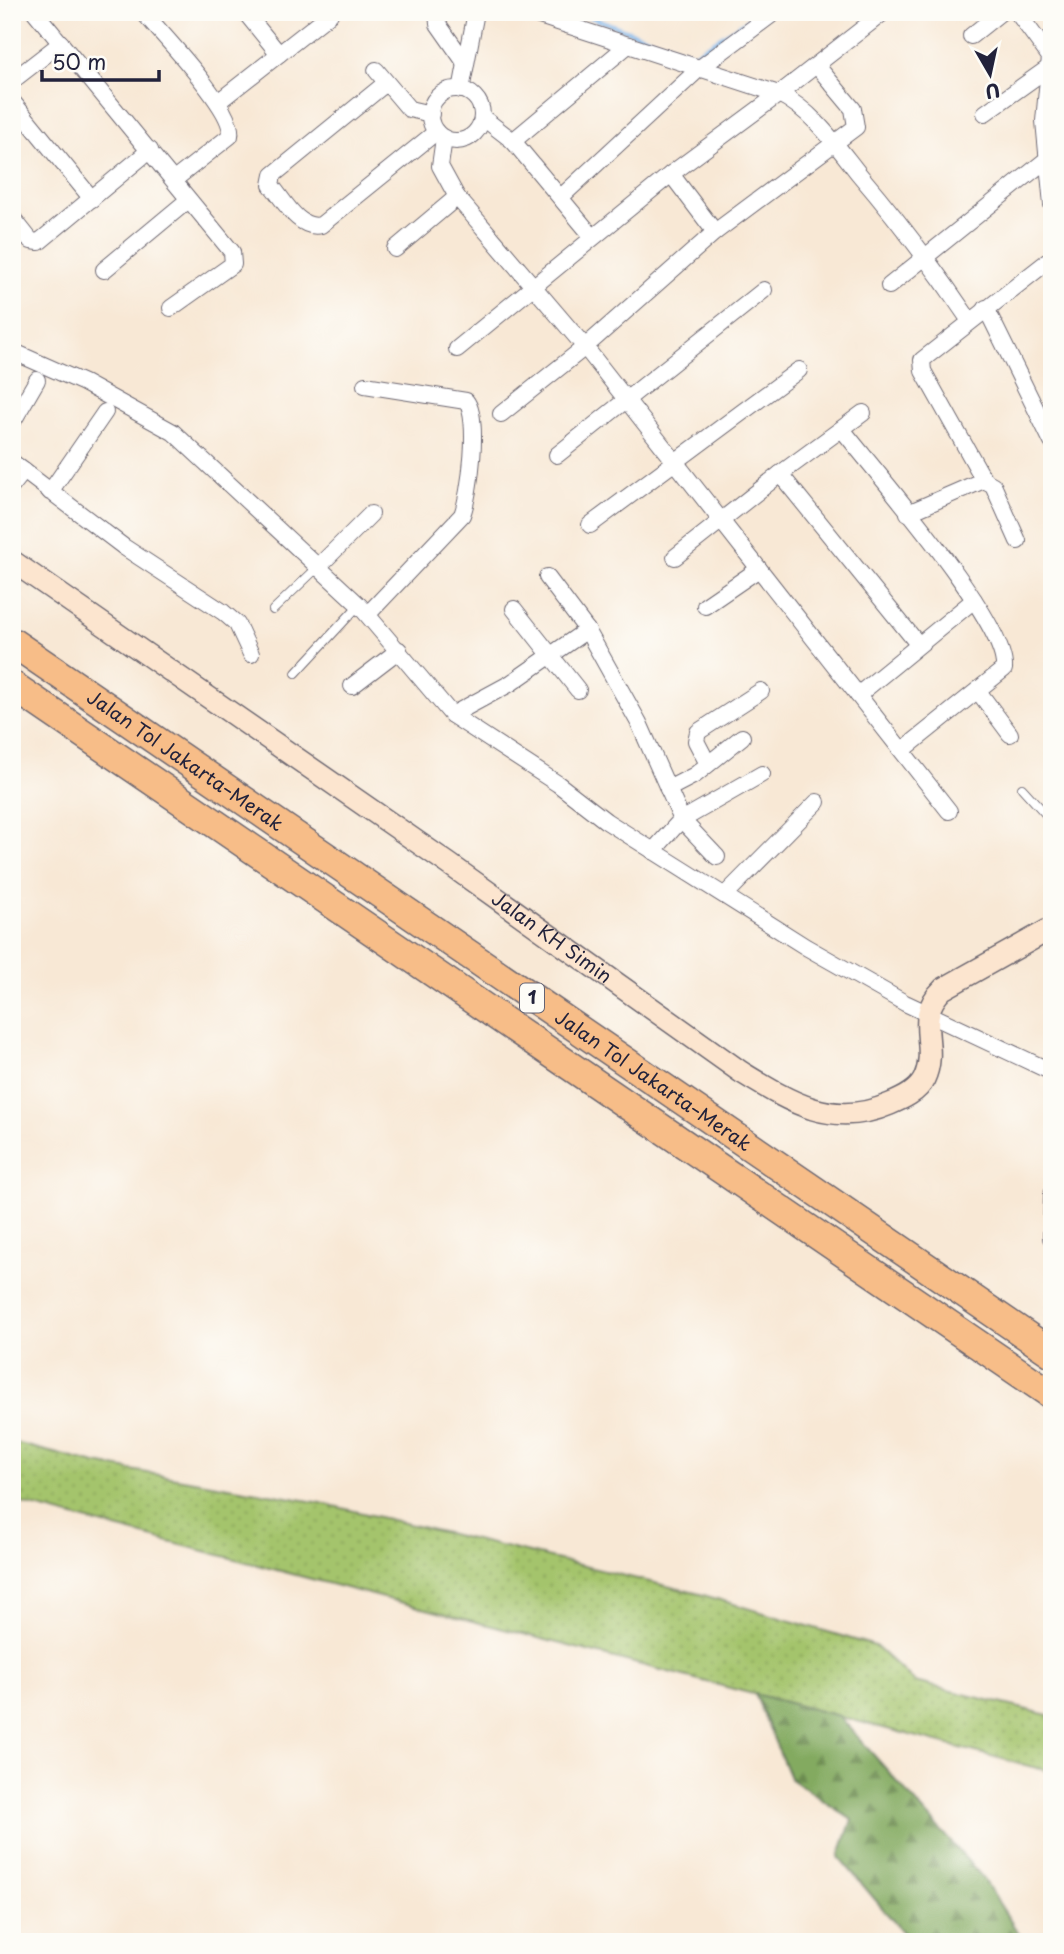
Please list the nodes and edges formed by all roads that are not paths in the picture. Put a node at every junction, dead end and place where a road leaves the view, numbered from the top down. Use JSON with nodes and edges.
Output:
{"nodes":[{"id":1,"x":35,"y":12,"type":"edge"},
{"id":2,"x":143,"y":12,"type":"edge"},
{"id":3,"x":245,"y":12,"type":"edge"},
{"id":4,"x":437,"y":12,"type":"edge"},
{"id":5,"x":476,"y":12,"type":"edge"},
{"id":6,"x":527,"y":12,"type":"edge"},
{"id":7,"x":775,"y":12,"type":"edge"},
{"id":8,"x":884,"y":12,"type":"edge"},
{"id":9,"x":1001,"y":12,"type":"edge"},
{"id":10,"x":1017,"y":12,"type":"edge"},
{"id":11,"x":331,"y":13,"type":"edge"},
{"id":12,"x":971,"y":36,"type":"dead end"},
{"id":13,"x":61,"y":43,"type":"junction"},
{"id":14,"x":628,"y":45,"type":"junction"},
{"id":15,"x":279,"y":54,"type":"junction"},
{"id":16,"x":466,"y":64,"type":"junction"},
{"id":17,"x":1051,"y":66,"type":"edge"},
{"id":18,"x":818,"y":67,"type":"junction"},
{"id":19,"x":700,"y":68,"type":"junction"},
{"id":20,"x":12,"y":81,"type":"edge"},
{"id":21,"x":461,"y":90,"type":"junction"},
{"id":22,"x":779,"y":94,"type":"junction"},
{"id":23,"x":12,"y":102,"type":"edge"},
{"id":24,"x":218,"y":102,"type":"junction"},
{"id":25,"x":985,"y":113,"type":"dead end"},
{"id":26,"x":431,"y":114,"type":"junction"},
{"id":27,"x":482,"y":117,"type":"junction"},
{"id":28,"x":440,"y":135,"type":"junction"},
{"id":29,"x":513,"y":141,"type":"junction"},
{"id":30,"x":835,"y":144,"type":"junction"},
{"id":31,"x":150,"y":150,"type":"junction"},
{"id":32,"x":1046,"y":160,"type":"junction"},
{"id":33,"x":671,"y":174,"type":"junction"},
{"id":34,"x":174,"y":180,"type":"junction"},
{"id":35,"x":457,"y":197,"type":"junction"},
{"id":36,"x":561,"y":197,"type":"junction"},
{"id":37,"x":92,"y":199,"type":"junction"},
{"id":38,"x":187,"y":201,"type":"junction"},
{"id":39,"x":1052,"y":205,"type":"edge"},
{"id":40,"x":12,"y":217,"type":"edge"},
{"id":41,"x":715,"y":232,"type":"junction"},
{"id":42,"x":592,"y":236,"type":"junction"},
{"id":43,"x":396,"y":248,"type":"dead end"},
{"id":44,"x":927,"y":257,"type":"junction"},
{"id":45,"x":1052,"y":258,"type":"edge"},
{"id":46,"x":104,"y":270,"type":"dead end"},
{"id":47,"x":889,"y":286,"type":"dead end"},
{"id":48,"x":532,"y":288,"type":"junction"},
{"id":49,"x":764,"y":290,"type":"dead end"},
{"id":50,"x":171,"y":308,"type":"dead end"},
{"id":51,"x":986,"y":308,"type":"junction"},
{"id":52,"x":970,"y":321,"type":"junction"},
{"id":53,"x":585,"y":347,"type":"junction"},
{"id":54,"x":457,"y":349,"type":"dead end"},
{"id":55,"x":12,"y":351,"type":"edge"},
{"id":56,"x":799,"y":370,"type":"dead end"},
{"id":57,"x":37,"y":380,"type":"dead end"},
{"id":58,"x":365,"y":384,"type":"dead end"},
{"id":59,"x":625,"y":402,"type":"junction"},
{"id":60,"x":105,"y":412,"type":"dead end"},
{"id":61,"x":501,"y":414,"type":"dead end"},
{"id":62,"x":863,"y":414,"type":"dead end"},
{"id":63,"x":12,"y":423,"type":"edge"},
{"id":64,"x":842,"y":429,"type":"junction"},
{"id":65,"x":1052,"y":442,"type":"edge"},
{"id":66,"x":556,"y":455,"type":"dead end"},
{"id":67,"x":673,"y":461,"type":"junction"},
{"id":68,"x":18,"y":466,"type":"edge"},
{"id":69,"x":780,"y":474,"type":"junction"},
{"id":70,"x":984,"y":480,"type":"junction"},
{"id":71,"x":12,"y":486,"type":"edge"},
{"id":72,"x":50,"y":492,"type":"junction"},
{"id":73,"x":908,"y":513,"type":"junction"},
{"id":74,"x":371,"y":514,"type":"dead end"},
{"id":75,"x":721,"y":522,"type":"junction"},
{"id":76,"x":590,"y":525,"type":"dead end"},
{"id":77,"x":1018,"y":541,"type":"dead end"},
{"id":78,"x":675,"y":557,"type":"dead end"},
{"id":79,"x":12,"y":561,"type":"edge"},
{"id":80,"x":317,"y":568,"type":"junction"},
{"id":81,"x":759,"y":569,"type":"junction"},
{"id":82,"x":547,"y":577,"type":"dead end"},
{"id":83,"x":974,"y":600,"type":"junction"},
{"id":84,"x":705,"y":607,"type":"dead end"},
{"id":85,"x":514,"y":609,"type":"dead end"},
{"id":86,"x":273,"y":610,"type":"dead end"},
{"id":87,"x":363,"y":610,"type":"junction"},
{"id":88,"x":587,"y":630,"type":"junction"},
{"id":89,"x":12,"y":642,"type":"edge"},
{"id":90,"x":918,"y":644,"type":"junction"},
{"id":91,"x":399,"y":650,"type":"junction"},
{"id":92,"x":251,"y":654,"type":"dead end"},
{"id":93,"x":551,"y":654,"type":"junction"},
{"id":94,"x":296,"y":673,"type":"dead end"},
{"id":95,"x":12,"y":685,"type":"edge"},
{"id":96,"x":352,"y":686,"type":"dead end"},
{"id":97,"x":578,"y":690,"type":"dead end"},
{"id":98,"x":761,"y":691,"type":"dead end"},
{"id":99,"x":978,"y":691,"type":"junction"},
{"id":100,"x":858,"y":695,"type":"junction"},
{"id":101,"x":452,"y":715,"type":"junction"},
{"id":102,"x":1010,"y":734,"type":"dead end"},
{"id":103,"x":742,"y":737,"type":"dead end"},
{"id":104,"x":903,"y":750,"type":"junction"},
{"id":105,"x":708,"y":764,"type":"junction"},
{"id":106,"x":762,"y":774,"type":"dead end"},
{"id":107,"x":1022,"y":788,"type":"dead end"},
{"id":108,"x":668,"y":789,"type":"junction"},
{"id":109,"x":817,"y":802,"type":"dead end"},
{"id":110,"x":948,"y":811,"type":"dead end"},
{"id":111,"x":682,"y":820,"type":"junction"},
{"id":112,"x":1052,"y":821,"type":"edge"},
{"id":113,"x":653,"y":851,"type":"junction"},
{"id":114,"x":717,"y":857,"type":"dead end"},
{"id":115,"x":724,"y":895,"type":"junction"},
{"id":116,"x":1052,"y":928,"type":"edge"},
{"id":117,"x":927,"y":1013,"type":"junction"},
{"id":118,"x":1052,"y":1072,"type":"edge"},
{"id":119,"x":1052,"y":1194,"type":"edge"},
{"id":120,"x":1051,"y":1238,"type":"edge"},
{"id":121,"x":1052,"y":1353,"type":"edge"},
{"id":122,"x":1052,"y":1395,"type":"edge"}],
"edges":[{"from":1,"to":13,"type":"street"},
{"from":2,"to":24,"type":"street"},
{"from":3,"to":15,"type":"street"},
{"from":4,"to":16,"type":"street"},
{"from":5,"to":16,"type":"street"},
{"from":6,"to":14,"type":"street"},
{"from":7,"to":19,"type":"street"},
{"from":8,"to":18,"type":"street"},
{"from":9,"to":12,"type":"street"},
{"from":10,"to":17,"type":"street"},
{"from":11,"to":15,"type":"street"},
{"from":13,"to":20,"type":"street"},
{"from":13,"to":31,"type":"street"},
{"from":14,"to":19,"type":"street"},
{"from":14,"to":29,"type":"street"},
{"from":15,"to":24,"type":"street"},
{"from":16,"to":21,"type":"street"},
{"from":17,"to":25,"type":"street"},
{"from":17,"to":32,"type":"street"},
{"from":18,"to":22,"type":"street"},
{"from":18,"to":30,"type":"street"},
{"from":19,"to":22,"type":"street"},
{"from":19,"to":36,"type":"street"},
{"from":21,"to":26,"type":"street"},
{"from":21,"to":27,"type":"street"},
{"from":22,"to":30,"type":"street"},
{"from":22,"to":33,"type":"street"},
{"from":23,"to":37,"type":"street"},
{"from":24,"to":34,"type":"street"},
{"from":26,"to":28,"type":"street"},
{"from":26,"to":28,"type":"street"},
{"from":27,"to":28,"type":"street"},
{"from":27,"to":29,"type":"street"},
{"from":28,"to":35,"type":"street"},
{"from":29,"to":36,"type":"street"},
{"from":30,"to":41,"type":"street"},
{"from":30,"to":44,"type":"street"},
{"from":31,"to":34,"type":"street"},
{"from":31,"to":37,"type":"street"},
{"from":32,"to":39,"type":"street"},
{"from":32,"to":44,"type":"street"},
{"from":33,"to":41,"type":"street"},
{"from":33,"to":42,"type":"street"},
{"from":34,"to":38,"type":"street"},
{"from":35,"to":43,"type":"street"},
{"from":35,"to":48,"type":"street"},
{"from":36,"to":42,"type":"street"},
{"from":37,"to":40,"type":"street"},
{"from":38,"to":46,"type":"street"},
{"from":38,"to":50,"type":"street"},
{"from":41,"to":53,"type":"street"},
{"from":42,"to":48,"type":"street"},
{"from":44,"to":47,"type":"street"},
{"from":44,"to":52,"type":"street"},
{"from":45,"to":51,"type":"street"},
{"from":48,"to":53,"type":"street"},
{"from":48,"to":54,"type":"street"},
{"from":49,"to":59,"type":"street"},
{"from":51,"to":52,"type":"street"},
{"from":51,"to":65,"type":"street"},
{"from":52,"to":70,"type":"street"},
{"from":53,"to":59,"type":"street"},
{"from":53,"to":61,"type":"street"},
{"from":55,"to":80,"type":"street"},
{"from":56,"to":67,"type":"street"},
{"from":57,"to":63,"type":"street"},
{"from":58,"to":87,"type":"street"},
{"from":59,"to":66,"type":"street"},
{"from":59,"to":67,"type":"street"},
{"from":60,"to":72,"type":"street"},
{"from":62,"to":64,"type":"street"},
{"from":64,"to":69,"type":"street"},
{"from":64,"to":73,"type":"street"},
{"from":67,"to":75,"type":"street"},
{"from":67,"to":76,"type":"street"},
{"from":68,"to":71,"type":"street"},
{"from":68,"to":72,"type":"street"},
{"from":69,"to":75,"type":"street"},
{"from":69,"to":90,"type":"street"},
{"from":70,"to":73,"type":"street"},
{"from":70,"to":77,"type":"street"},
{"from":72,"to":92,"type":"street"},
{"from":73,"to":83,"type":"street"},
{"from":74,"to":80,"type":"street"},
{"from":75,"to":78,"type":"street"},
{"from":75,"to":81,"type":"street"},
{"from":79,"to":117,"type":"street","name":"Jalan KH Simin"},
{"from":80,"to":86,"type":"lane"},
{"from":80,"to":87,"type":"street"},
{"from":81,"to":84,"type":"street"},
{"from":81,"to":100,"type":"street"},
{"from":82,"to":88,"type":"street"},
{"from":83,"to":90,"type":"street"},
{"from":83,"to":99,"type":"street"},
{"from":85,"to":93,"type":"street"},
{"from":87,"to":91,"type":"street"},
{"from":87,"to":94,"type":"lane"},
{"from":88,"to":93,"type":"street"},
{"from":88,"to":108,"type":"street"},
{"from":89,"to":121,"type":"highway","name":"Jalan Tol Jakarta–Merak","number":"1"},
{"from":90,"to":100,"type":"street"},
{"from":91,"to":96,"type":"street"},
{"from":91,"to":101,"type":"street"},
{"from":93,"to":97,"type":"street"},
{"from":93,"to":101,"type":"street"},
{"from":95,"to":122,"type":"highway","name":"Jalan Tol Jakarta–Merak","number":"1"},
{"from":98,"to":105,"type":"street"},
{"from":99,"to":102,"type":"street"},
{"from":99,"to":104,"type":"street"},
{"from":100,"to":104,"type":"street"},
{"from":101,"to":113,"type":"street"},
{"from":103,"to":105,"type":"street"},
{"from":104,"to":110,"type":"street"},
{"from":105,"to":108,"type":"street"},
{"from":106,"to":111,"type":"street"},
{"from":107,"to":112,"type":"lane"},
{"from":108,"to":111,"type":"street"},
{"from":109,"to":115,"type":"street"},
{"from":111,"to":113,"type":"street"},
{"from":111,"to":114,"type":"street"},
{"from":113,"to":115,"type":"street"},
{"from":115,"to":117,"type":"street"},
{"from":116,"to":117,"type":"street"},
{"from":117,"to":118,"type":"street"},
{"from":119,"to":120,"type":"street"}]}
